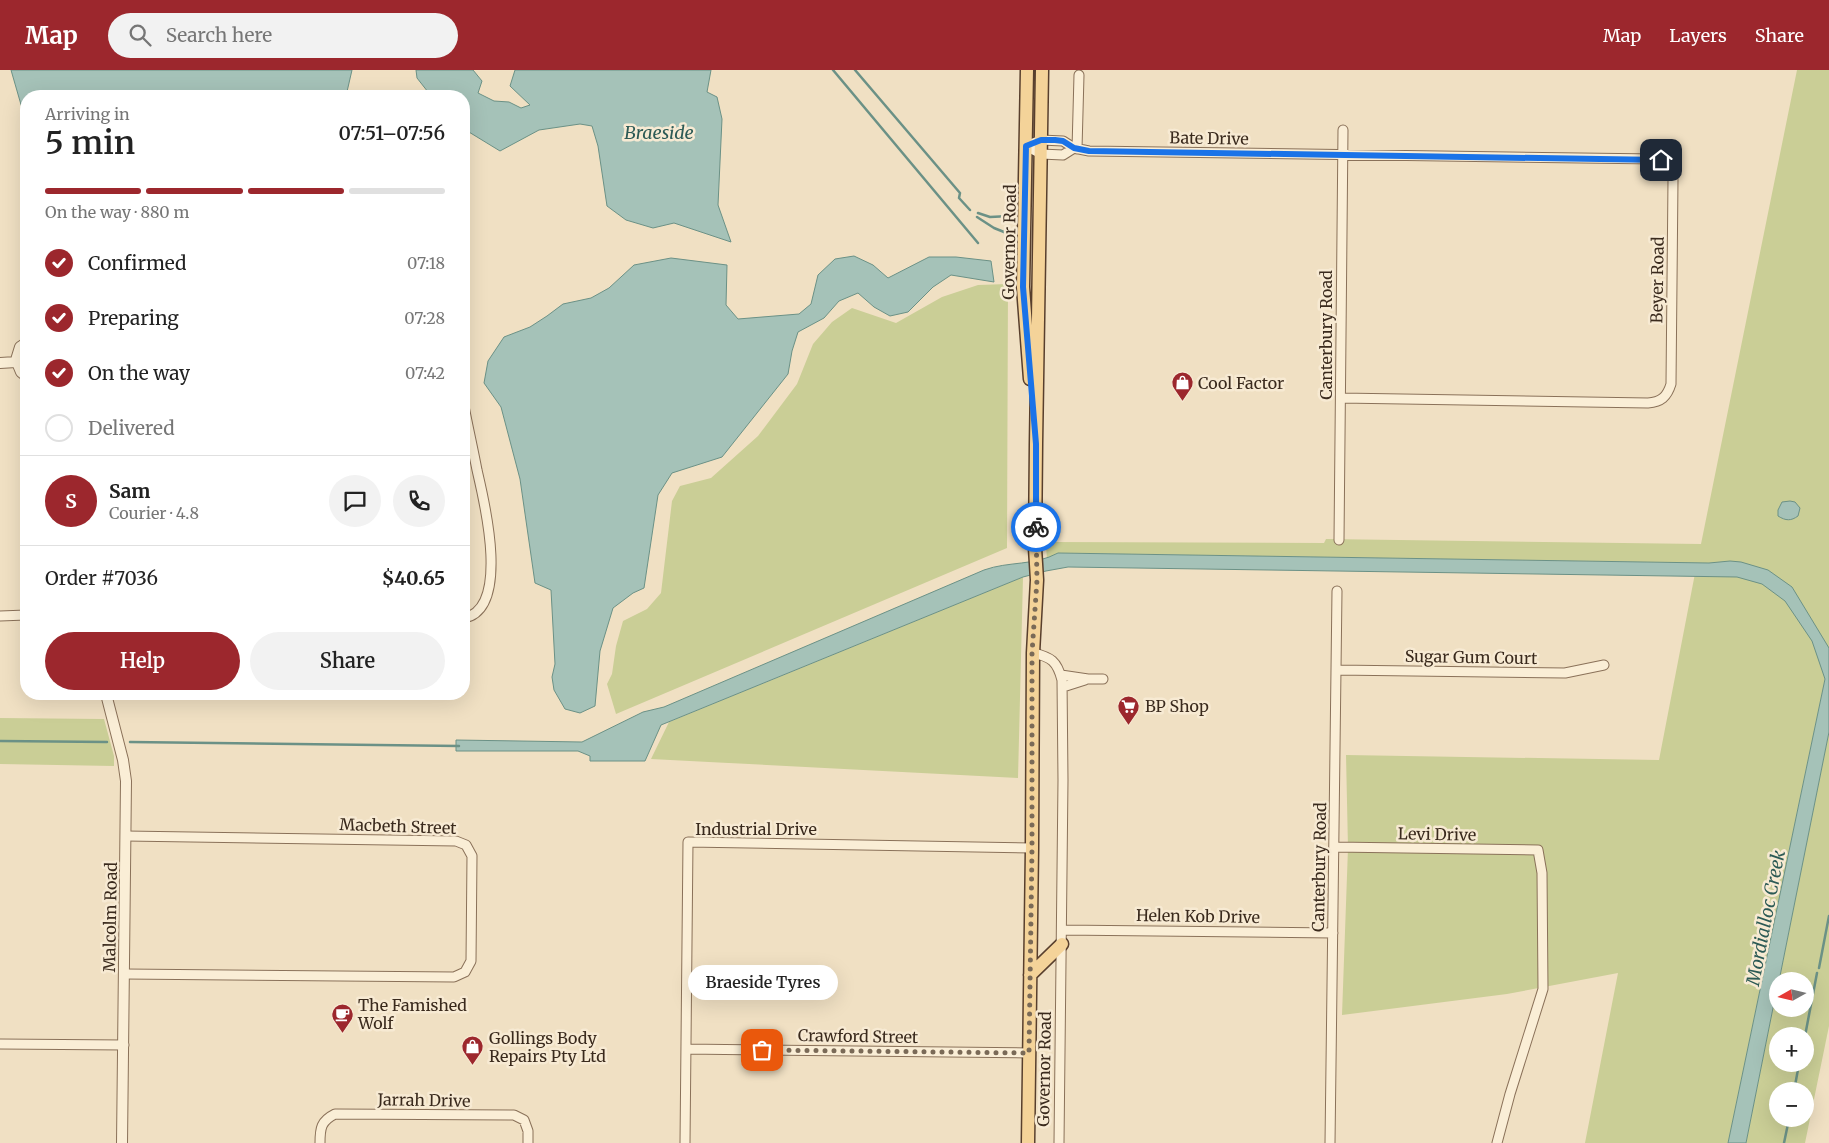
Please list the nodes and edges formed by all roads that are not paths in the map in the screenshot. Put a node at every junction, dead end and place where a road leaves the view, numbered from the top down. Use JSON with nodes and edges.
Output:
{"nodes":[{"id":1,"x":1027,"y":70,"type":"edge"},
{"id":2,"x":1042,"y":70,"type":"edge"},
{"id":3,"x":1079,"y":75,"type":"dead end"},
{"id":4,"x":1343,"y":130,"type":"dead end"},
{"id":5,"x":1041,"y":140,"type":"junction"},
{"id":6,"x":1026,"y":146,"type":"junction"},
{"id":7,"x":1075,"y":148,"type":"junction"},
{"id":8,"x":1041,"y":154,"type":"junction"},
{"id":9,"x":1343,"y":156,"type":"junction"},
{"id":10,"x":20,"y":348,"type":"edge"},
{"id":11,"x":16,"y":362,"type":"junction"},
{"id":12,"x":0,"y":363,"type":"edge"},
{"id":13,"x":20,"y":370,"type":"edge"},
{"id":14,"x":1341,"y":398,"type":"junction"},
{"id":15,"x":470,"y":434,"type":"edge"},
{"id":16,"x":1036,"y":444,"type":"junction"},
{"id":17,"x":1338,"y":540,"type":"dead end"},
{"id":18,"x":1337,"y":591,"type":"dead end"},
{"id":19,"x":470,"y":614,"type":"edge"},
{"id":20,"x":20,"y":615,"type":"edge"},
{"id":21,"x":0,"y":616,"type":"edge"},
{"id":22,"x":1032,"y":653,"type":"junction"},
{"id":23,"x":1604,"y":666,"type":"dead end"},
{"id":24,"x":1337,"y":670,"type":"junction"},
{"id":25,"x":1061,"y":675,"type":"junction"},
{"id":26,"x":1088,"y":679,"type":"junction"},
{"id":27,"x":1103,"y":679,"type":"dead end"},
{"id":28,"x":1063,"y":687,"type":"junction"},
{"id":29,"x":108,"y":700,"type":"edge"},
{"id":30,"x":126,"y":836,"type":"junction"},
{"id":31,"x":1335,"y":847,"type":"junction"},
{"id":32,"x":1032,"y":848,"type":"junction"},
{"id":33,"x":1062,"y":930,"type":"junction"},
{"id":34,"x":1333,"y":933,"type":"junction"},
{"id":35,"x":1062,"y":944,"type":"junction"},
{"id":36,"x":124,"y":974,"type":"junction"},
{"id":37,"x":1030,"y":975,"type":"junction"},
{"id":38,"x":0,"y":1044,"type":"edge"},
{"id":39,"x":124,"y":1045,"type":"junction"},
{"id":40,"x":686,"y":1049,"type":"junction"},
{"id":41,"x":1029,"y":1053,"type":"junction"},
{"id":42,"x":122,"y":1143,"type":"edge"},
{"id":43,"x":320,"y":1143,"type":"edge"},
{"id":44,"x":528,"y":1143,"type":"edge"},
{"id":45,"x":685,"y":1143,"type":"edge"},
{"id":46,"x":1028,"y":1143,"type":"edge"},
{"id":47,"x":1059,"y":1143,"type":"edge"},
{"id":48,"x":1330,"y":1143,"type":"edge"},
{"id":49,"x":1498,"y":1143,"type":"edge"}],
"edges":[{"from":1,"to":6,"type":"main road","name":"Governor Road"},
{"from":2,"to":5,"type":"main road","name":"Governor Road"},
{"from":3,"to":7,"type":"street"},
{"from":4,"to":9,"type":"street","name":"Canterbury Road"},
{"from":5,"to":6,"type":"street","name":"Bate Drive"},
{"from":5,"to":7,"type":"street","name":"Bate Drive"},
{"from":5,"to":8,"type":"main road","name":"Governor Road"},
{"from":6,"to":8,"type":"street","name":"Bate Drive"},
{"from":6,"to":16,"type":"main road","name":"Governor Road"},
{"from":7,"to":8,"type":"street","name":"Bate Drive"},
{"from":7,"to":9,"type":"street","name":"Bate Drive"},
{"from":8,"to":16,"type":"main road","name":"Governor Road"},
{"from":9,"to":14,"type":"street","name":"Canterbury Road"},
{"from":9,"to":14,"type":"street","name":"Beyer Road"},
{"from":10,"to":11,"type":"street"},
{"from":11,"to":12,"type":"street"},
{"from":11,"to":13,"type":"street"},
{"from":14,"to":17,"type":"street","name":"Canterbury Road"},
{"from":15,"to":19,"type":"street"},
{"from":16,"to":22,"type":"main road","name":"Governor Road"},
{"from":18,"to":24,"type":"street","name":"Canterbury Road"},
{"from":20,"to":21,"type":"street"},
{"from":22,"to":25,"type":"street","name":"Governor Road"},
{"from":22,"to":32,"type":"main road","name":"Governor Road"},
{"from":23,"to":24,"type":"street","name":"Sugar Gum Court"},
{"from":24,"to":31,"type":"street","name":"Canterbury Road"},
{"from":25,"to":26,"type":"street"},
{"from":25,"to":28,"type":"street","name":"Governor Road"},
{"from":26,"to":27,"type":"street"},
{"from":26,"to":28,"type":"street"},
{"from":28,"to":33,"type":"street","name":"Governor Road"},
{"from":29,"to":30,"type":"street","name":"Malcolm Road"},
{"from":30,"to":36,"type":"street","name":"Malcolm Road"},
{"from":30,"to":36,"type":"street","name":"Macbeth Street"},
{"from":31,"to":34,"type":"street","name":"Canterbury Road"},
{"from":31,"to":49,"type":"street","name":"Levi Drive"},
{"from":32,"to":37,"type":"main road","name":"Governor Road"},
{"from":32,"to":40,"type":"street","name":"Industrial Drive"},
{"from":33,"to":34,"type":"street","name":"Helen Kob Drive"},
{"from":33,"to":35,"type":"street","name":"Governor Road"},
{"from":34,"to":48,"type":"street","name":"Canterbury Road"},
{"from":35,"to":37,"type":"main road"},
{"from":35,"to":47,"type":"street","name":"Governor Road"},
{"from":36,"to":39,"type":"street","name":"Malcolm Road"},
{"from":37,"to":41,"type":"main road","name":"Governor Road"},
{"from":38,"to":39,"type":"street"},
{"from":39,"to":42,"type":"street","name":"Malcolm Road"},
{"from":40,"to":41,"type":"street","name":"Crawford Street"},
{"from":40,"to":45,"type":"street","name":"Industrial Drive"},
{"from":41,"to":46,"type":"main road","name":"Governor Road"},
{"from":43,"to":44,"type":"street","name":"Jarrah Drive"}]}
